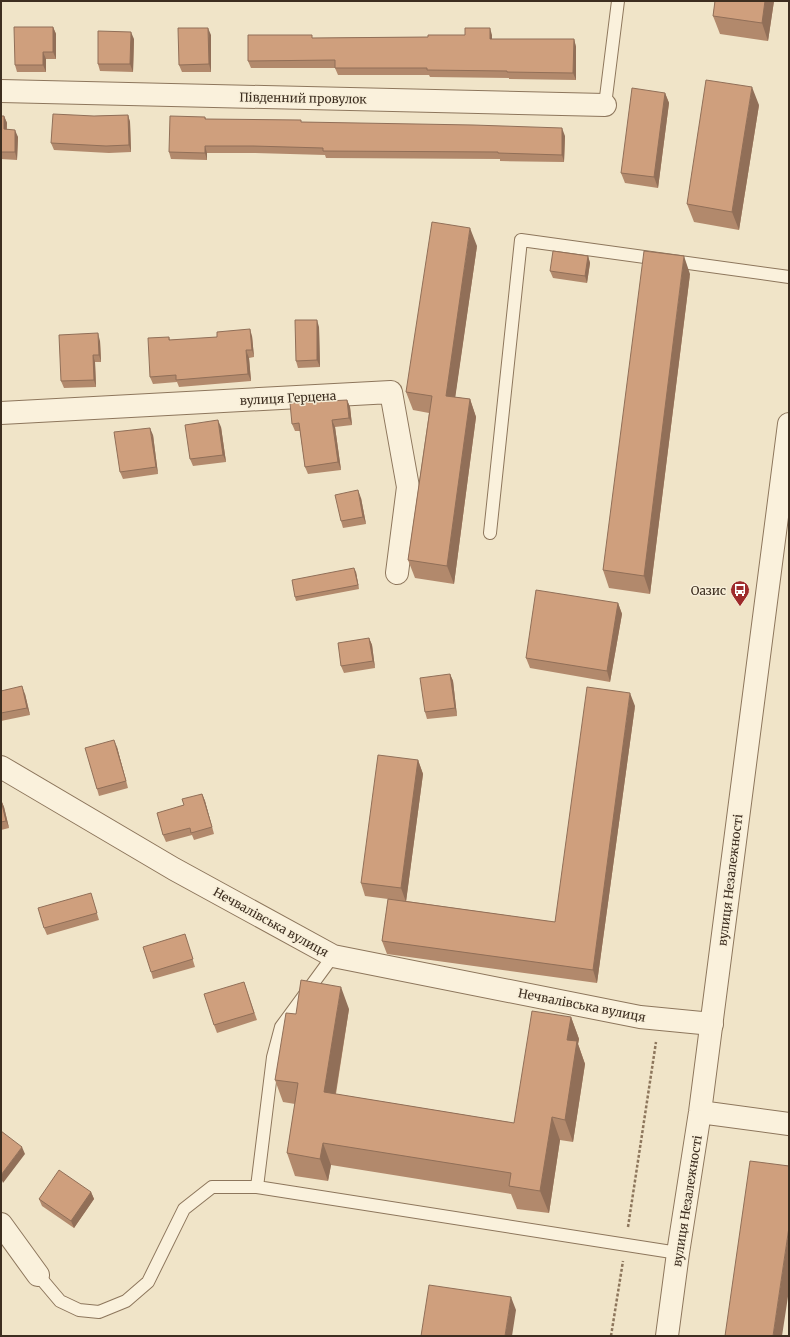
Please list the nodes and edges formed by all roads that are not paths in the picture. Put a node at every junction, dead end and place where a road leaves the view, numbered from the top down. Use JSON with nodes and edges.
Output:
{"nodes":[{"id":1,"x":618,"y":1,"type":"edge"},
{"id":2,"x":1,"y":91,"type":"edge"},
{"id":3,"x":604,"y":105,"type":"joint"},
{"id":4,"x":789,"y":277,"type":"edge"},
{"id":5,"x":1,"y":413,"type":"edge"},
{"id":6,"x":789,"y":424,"type":"edge"},
{"id":7,"x":490,"y":534,"type":"dead end"},
{"id":8,"x":397,"y":573,"type":"dead end"},
{"id":9,"x":1,"y":766,"type":"edge"},
{"id":10,"x":333,"y":956,"type":"junction"},
{"id":11,"x":712,"y":1024,"type":"junction"},
{"id":12,"x":700,"y":1112,"type":"junction"},
{"id":13,"x":789,"y":1124,"type":"edge"},
{"id":14,"x":257,"y":1187,"type":"junction"},
{"id":15,"x":1,"y":1224,"type":"edge"},
{"id":16,"x":678,"y":1253,"type":"junction"},
{"id":17,"x":38,"y":1275,"type":"joint"},
{"id":18,"x":667,"y":1336,"type":"edge"}],
"edges":[{"from":1,"to":3,"type":"lane"},
{"from":2,"to":3,"type":"street","name":"Південний провулок"},
{"from":4,"to":7,"type":"lane"},
{"from":5,"to":8,"type":"street","name":"вулиця Герцена"},
{"from":6,"to":11,"type":"street","name":"вулиця Незалежності"},
{"from":9,"to":10,"type":"street","name":"Нечвалівська вулиця"},
{"from":10,"to":11,"type":"street","name":"Нечвалівська вулиця"},
{"from":10,"to":14,"type":"lane"},
{"from":11,"to":12,"type":"street","name":"вулиця Незалежності"},
{"from":12,"to":13,"type":"street"},
{"from":12,"to":16,"type":"street","name":"вулиця Незалежності"},
{"from":14,"to":16,"type":"lane"},
{"from":14,"to":17,"type":"lane"},
{"from":15,"to":17,"type":"street"},
{"from":16,"to":18,"type":"street","name":"вулиця Незалежності"}]}
